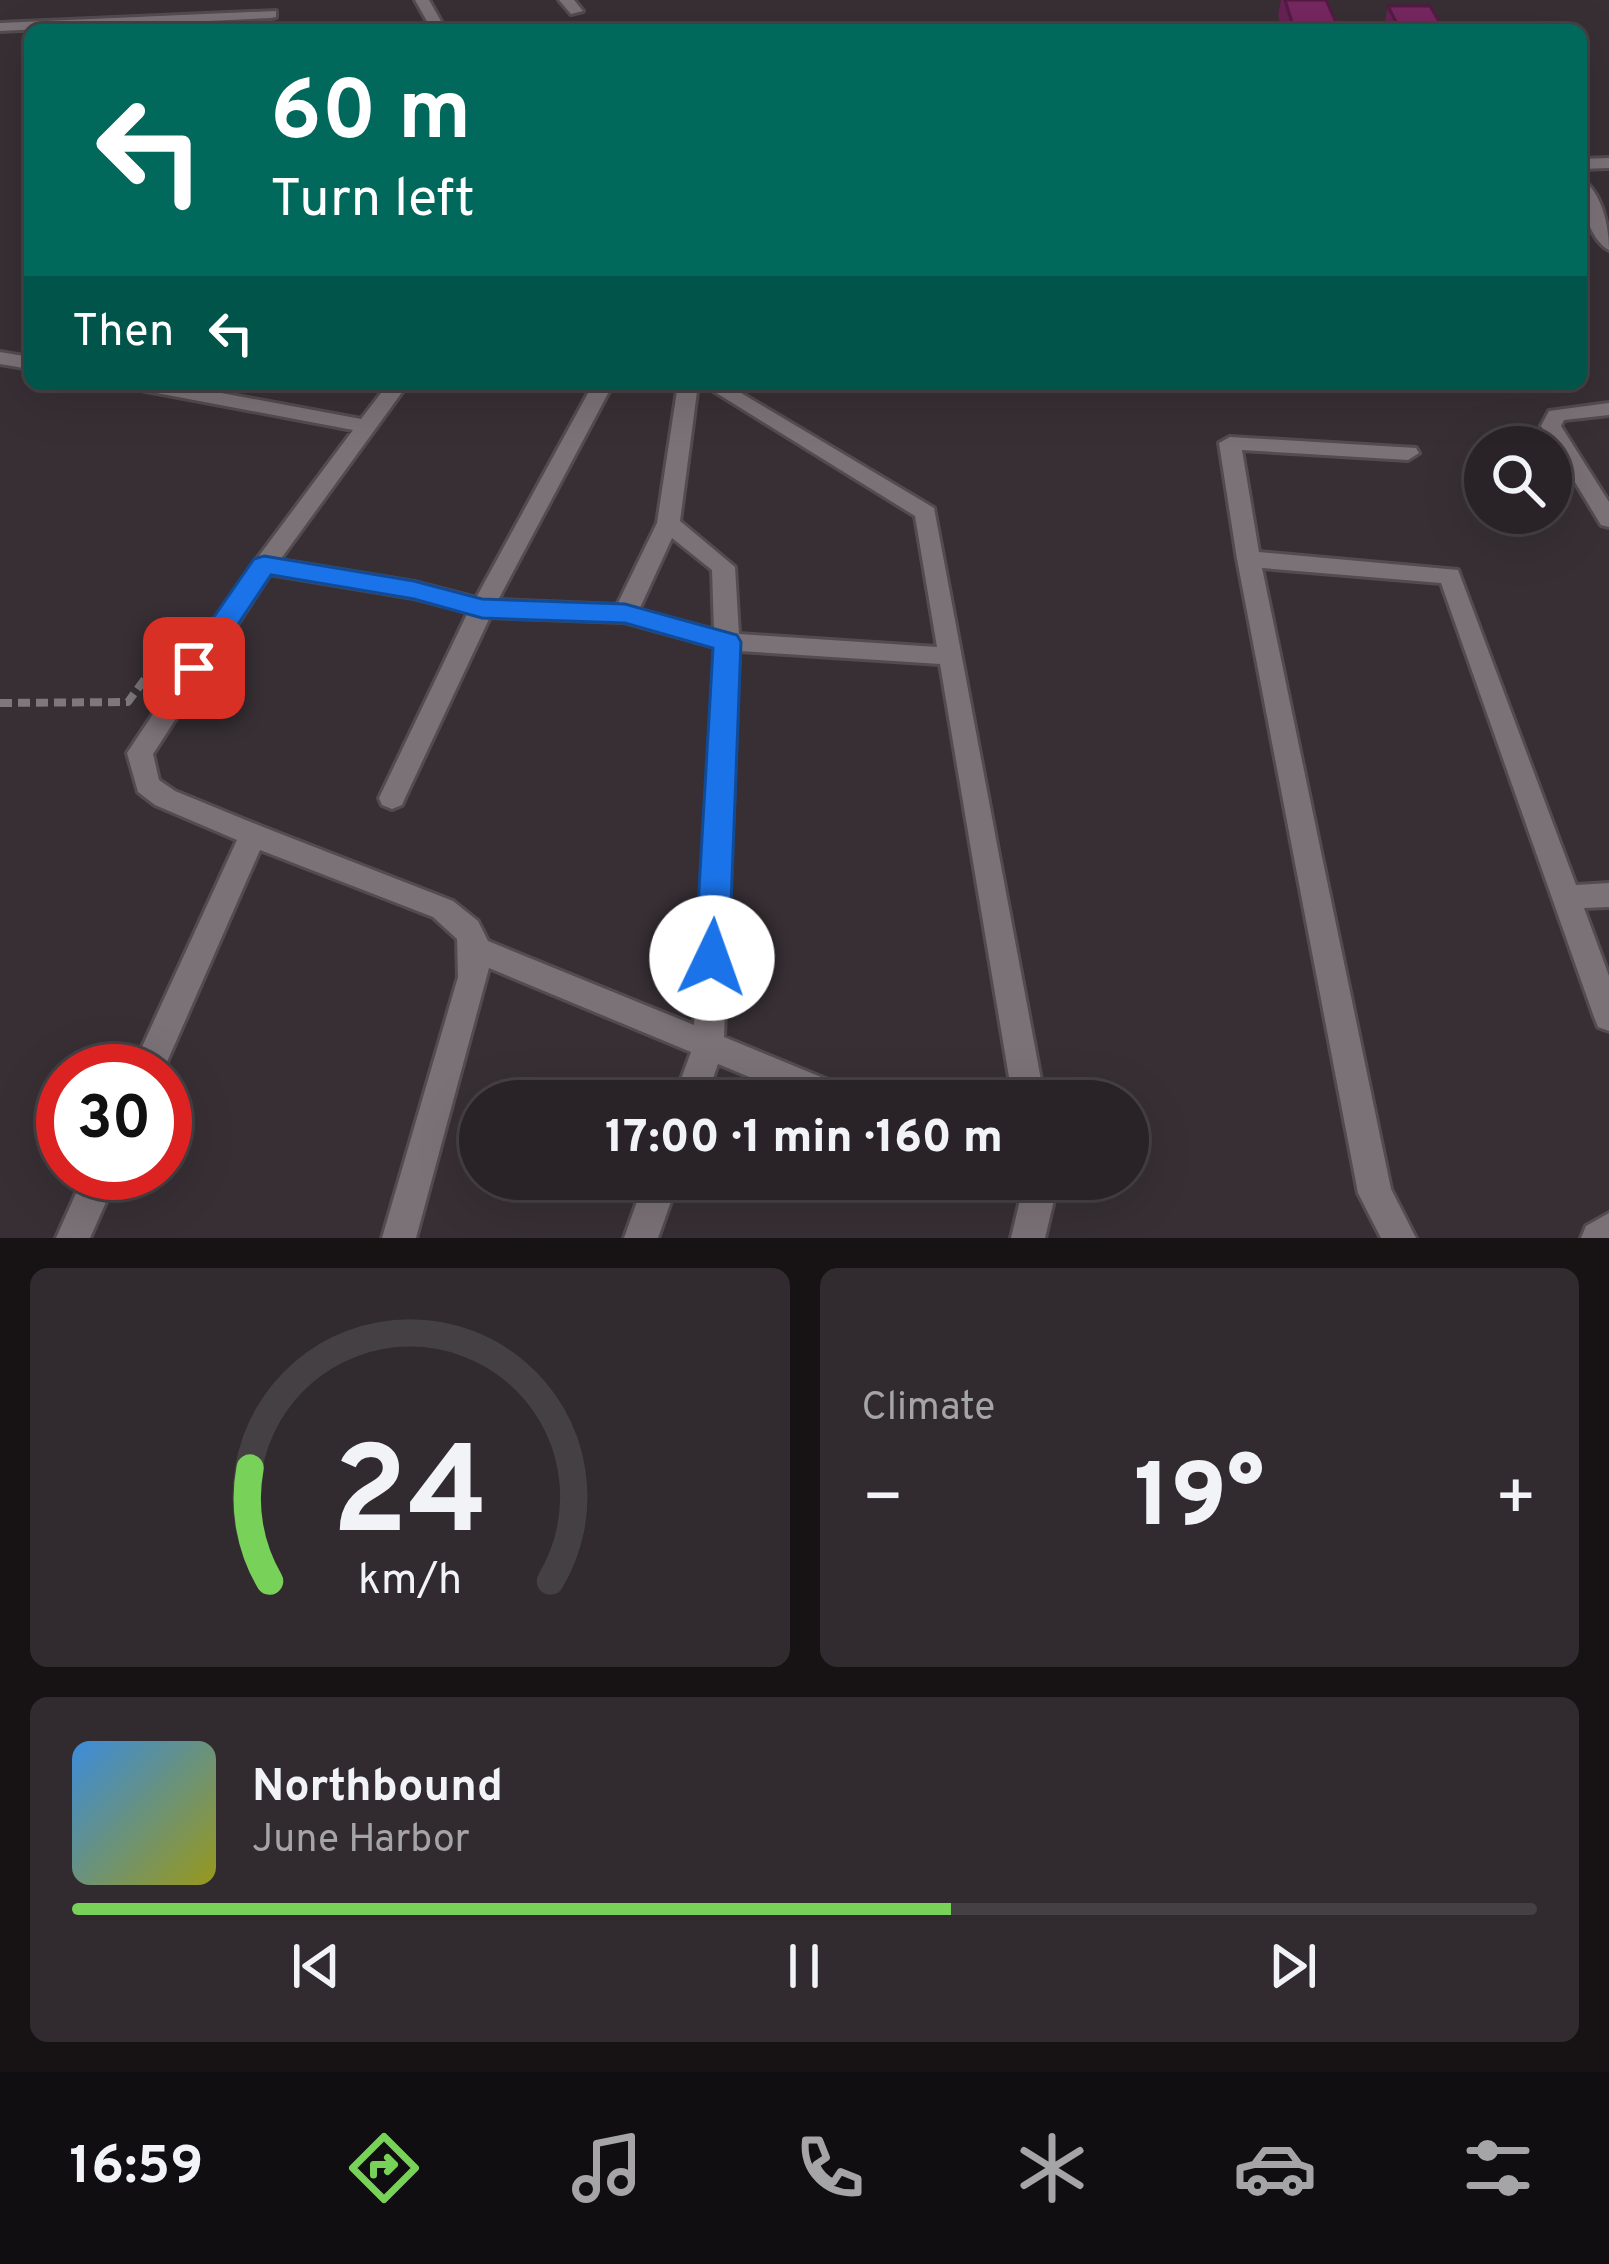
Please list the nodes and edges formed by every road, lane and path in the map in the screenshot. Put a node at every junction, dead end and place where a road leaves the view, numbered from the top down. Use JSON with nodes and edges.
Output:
{"nodes":[{"id":1,"x":268,"y":7,"type":"edge"},
{"id":2,"x":40,"y":24,"type":"edge"},
{"id":3,"x":1587,"y":197,"type":"edge"},
{"id":4,"x":1609,"y":245,"type":"edge"},
{"id":5,"x":173,"y":390,"type":"edge"},
{"id":6,"x":393,"y":390,"type":"edge"},
{"id":7,"x":600,"y":390,"type":"edge"},
{"id":8,"x":687,"y":390,"type":"edge"},
{"id":9,"x":722,"y":390,"type":"edge"},
{"id":10,"x":1609,"y":409,"type":"edge"},
{"id":11,"x":365,"y":426,"type":"junction"},
{"id":12,"x":1408,"y":452,"type":"dead end"},
{"id":13,"x":1609,"y":520,"type":"edge"},
{"id":14,"x":668,"y":523,"type":"junction"},
{"id":15,"x":1249,"y":559,"type":"junction"},
{"id":16,"x":264,"y":565,"type":"junction"},
{"id":17,"x":482,"y":608,"type":"junction"},
{"id":18,"x":625,"y":614,"type":"junction"},
{"id":19,"x":727,"y":642,"type":"junction"},
{"id":20,"x":949,"y":656,"type":"junction"},
{"id":21,"x":156,"y":665,"type":"dead end"},
{"id":22,"x":0,"y":703,"type":"edge"},
{"id":23,"x":392,"y":798,"type":"dead end"},
{"id":24,"x":253,"y":835,"type":"junction"},
{"id":25,"x":1609,"y":895,"type":"edge"},
{"id":26,"x":1565,"y":898,"type":"junction"},
{"id":27,"x":477,"y":950,"type":"junction"},
{"id":28,"x":1609,"y":1017,"type":"edge"},
{"id":29,"x":159,"y":1044,"type":"edge"},
{"id":30,"x":708,"y":1048,"type":"junction"},
{"id":31,"x":697,"y":1080,"type":"edge"},
{"id":32,"x":790,"y":1080,"type":"edge"},
{"id":33,"x":1025,"y":1080,"type":"edge"},
{"id":34,"x":90,"y":1200,"type":"edge"},
{"id":35,"x":655,"y":1200,"type":"edge"},
{"id":36,"x":1037,"y":1200,"type":"edge"},
{"id":37,"x":1609,"y":1230,"type":"edge"},
{"id":38,"x":73,"y":1238,"type":"edge"},
{"id":39,"x":399,"y":1238,"type":"edge"},
{"id":40,"x":641,"y":1238,"type":"edge"},
{"id":41,"x":1028,"y":1238,"type":"edge"},
{"id":42,"x":1399,"y":1238,"type":"edge"},
{"id":43,"x":1598,"y":1238,"type":"edge"}],
"edges":[{"from":1,"to":2,"type":"street"},
{"from":3,"to":4,"type":"street"},
{"from":5,"to":11,"type":"street"},
{"from":6,"to":11,"type":"street"},
{"from":7,"to":17,"type":"street"},
{"from":8,"to":14,"type":"street"},
{"from":9,"to":20,"type":"street"},
{"from":10,"to":13,"type":"street"},
{"from":11,"to":16,"type":"street"},
{"from":12,"to":15,"type":"street"},
{"from":14,"to":18,"type":"street"},
{"from":14,"to":19,"type":"street"},
{"from":15,"to":26,"type":"street"},
{"from":15,"to":42,"type":"street"},
{"from":16,"to":17,"type":"street"},
{"from":16,"to":24,"type":"street"},
{"from":17,"to":18,"type":"street"},
{"from":17,"to":23,"type":"street"},
{"from":18,"to":19,"type":"street"},
{"from":19,"to":20,"type":"street"},
{"from":19,"to":30,"type":"street"},
{"from":20,"to":33,"type":"street"},
{"from":21,"to":22,"type":"path"},
{"from":24,"to":27,"type":"street"},
{"from":24,"to":29,"type":"street"},
{"from":25,"to":26,"type":"street"},
{"from":26,"to":28,"type":"street"},
{"from":27,"to":30,"type":"street"},
{"from":27,"to":39,"type":"street"},
{"from":30,"to":31,"type":"street"},
{"from":30,"to":32,"type":"street"},
{"from":34,"to":38,"type":"street"},
{"from":35,"to":40,"type":"street"},
{"from":36,"to":41,"type":"street"},
{"from":37,"to":43,"type":"street"}]}
